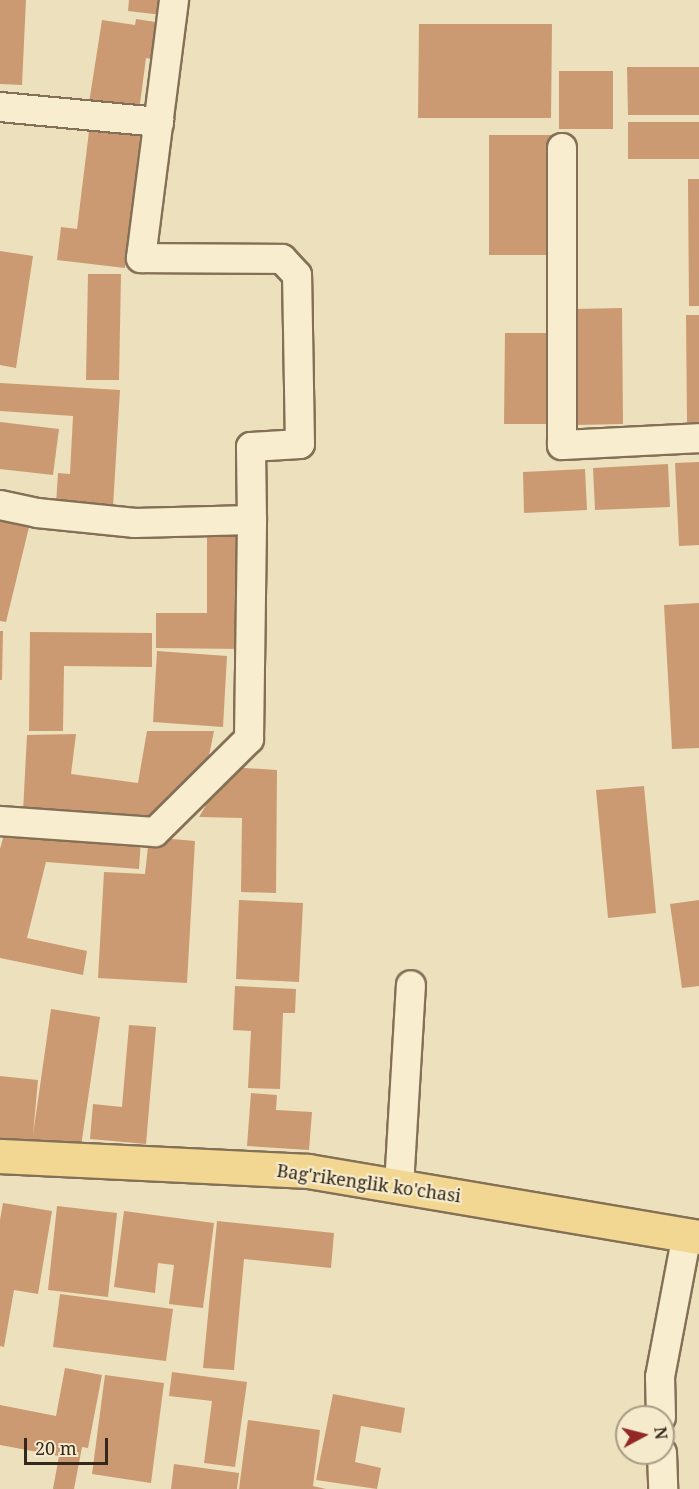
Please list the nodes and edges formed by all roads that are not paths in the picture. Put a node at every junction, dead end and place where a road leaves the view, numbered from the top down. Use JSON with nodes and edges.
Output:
{"nodes":[{"id":1,"x":174,"y":0,"type":"edge"},
{"id":2,"x":0,"y":107,"type":"edge"},
{"id":3,"x":159,"y":122,"type":"junction"},
{"id":4,"x":562,"y":148,"type":"dead end"},
{"id":5,"x":699,"y":438,"type":"edge"},
{"id":6,"x":0,"y":505,"type":"edge"},
{"id":7,"x":252,"y":520,"type":"junction"},
{"id":8,"x":0,"y":821,"type":"edge"},
{"id":9,"x":411,"y":985,"type":"dead end"},
{"id":10,"x":0,"y":1156,"type":"edge"},
{"id":11,"x":399,"y":1186,"type":"junction"},
{"id":12,"x":693,"y":1236,"type":"edge"},
{"id":13,"x":661,"y":1405,"type":"edge"},
{"id":14,"x":662,"y":1465,"type":"edge"},
{"id":15,"x":663,"y":1489,"type":"edge"}],
"edges":[{"from":1,"to":3,"type":"street"},
{"from":2,"to":3,"type":"street"},
{"from":3,"to":7,"type":"street"},
{"from":4,"to":5,"type":"street"},
{"from":6,"to":7,"type":"street"},
{"from":7,"to":8,"type":"street"},
{"from":9,"to":11,"type":"street"},
{"from":10,"to":11,"type":"main road","name":"Bag'rikenglik ko'chasi"},
{"from":11,"to":12,"type":"main road","name":"Bag'rikenglik ko'chasi"},
{"from":12,"to":13,"type":"street"},
{"from":14,"to":15,"type":"street"}]}
